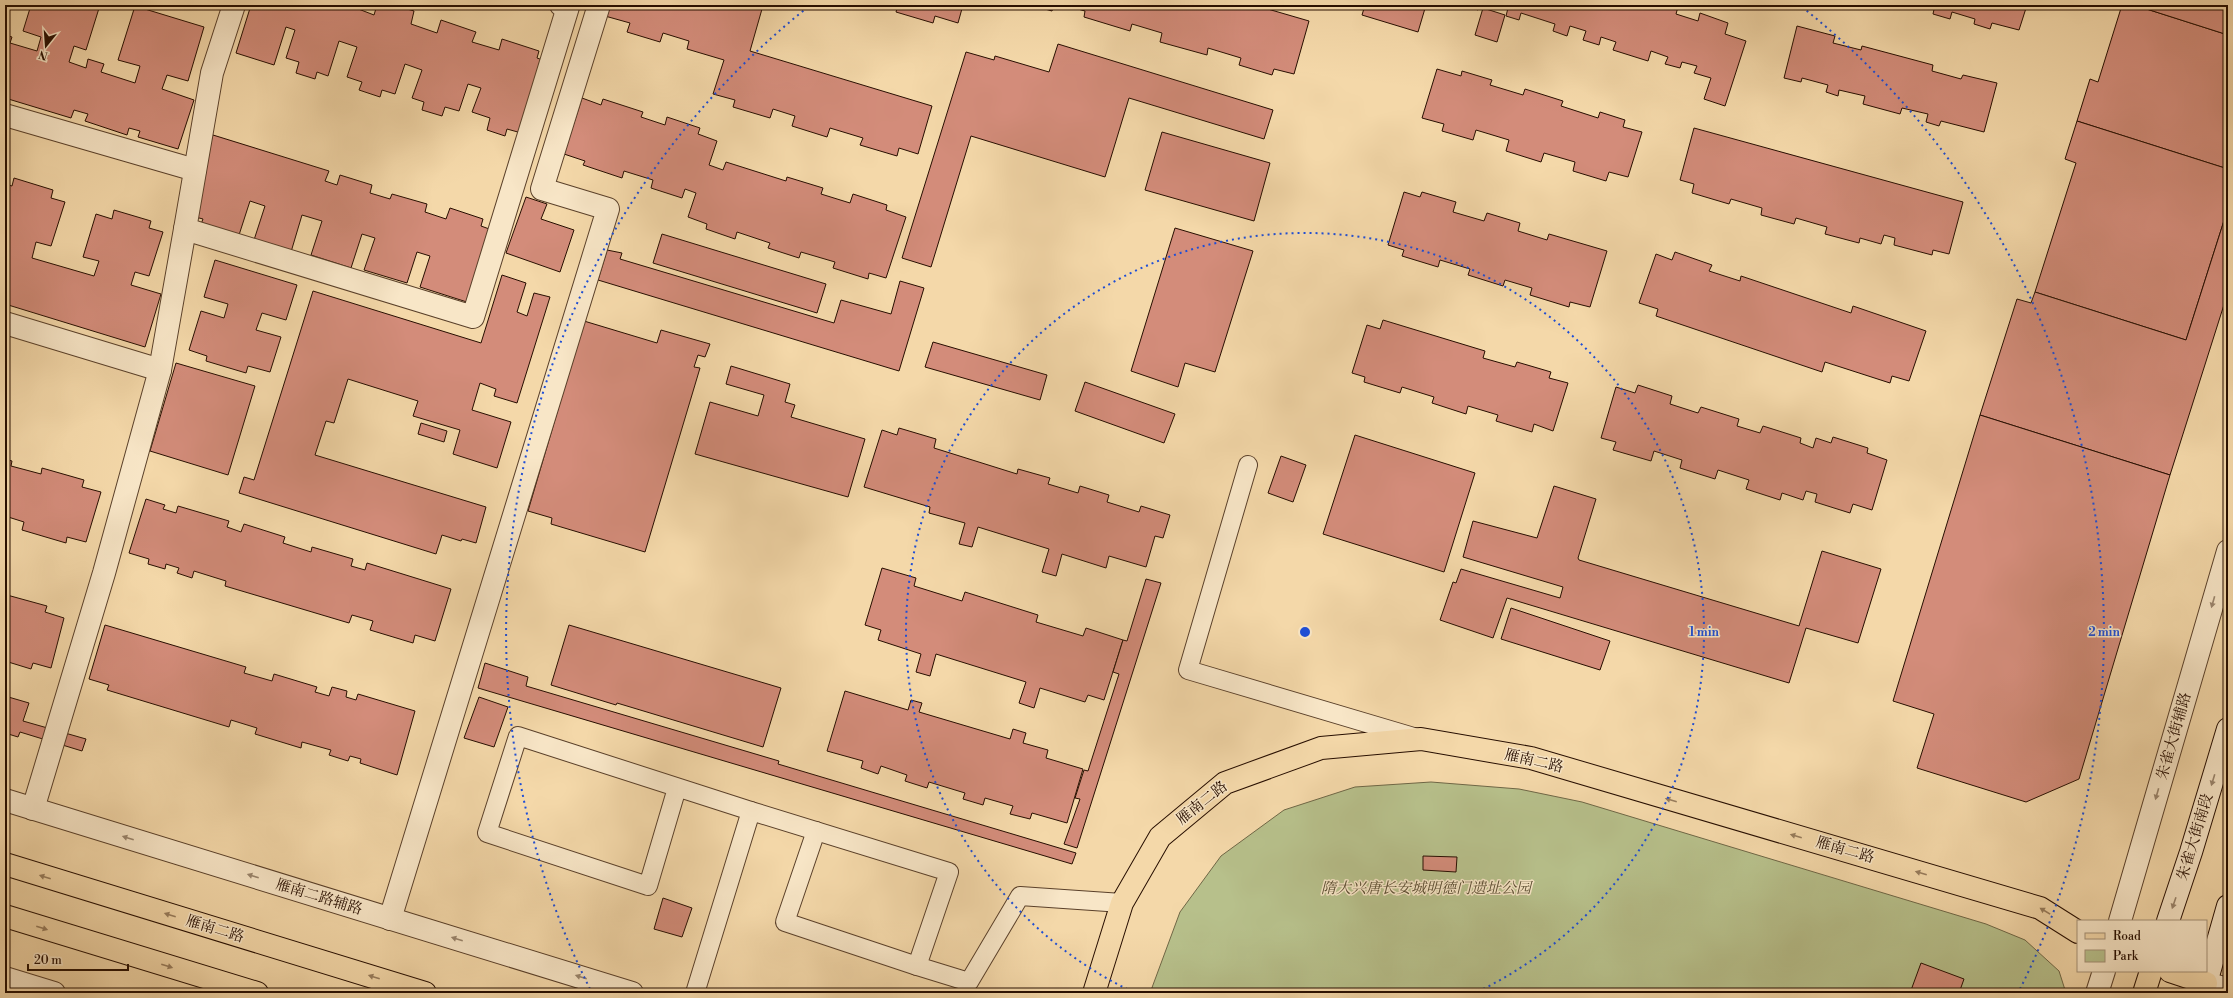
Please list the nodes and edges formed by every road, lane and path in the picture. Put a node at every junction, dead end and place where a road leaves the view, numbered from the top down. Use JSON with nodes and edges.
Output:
{"nodes":[{"id":1,"x":234,"y":5,"type":"edge"},
{"id":2,"x":561,"y":5,"type":"edge"},
{"id":3,"x":599,"y":5,"type":"edge"},
{"id":4,"x":5,"y":115,"type":"edge"},
{"id":5,"x":195,"y":170,"type":"junction"},
{"id":6,"x":185,"y":229,"type":"junction"},
{"id":7,"x":5,"y":323,"type":"edge"},
{"id":8,"x":160,"y":370,"type":"junction"},
{"id":9,"x":1248,"y":465,"type":"dead end"},
{"id":10,"x":2228,"y":551,"type":"edge"},
{"id":11,"x":2228,"y":729,"type":"edge"},
{"id":12,"x":1422,"y":739,"type":"junction"},
{"id":13,"x":677,"y":788,"type":"junction"},
{"id":14,"x":5,"y":800,"type":"edge"},
{"id":15,"x":33,"y":809,"type":"junction"},
{"id":16,"x":751,"y":811,"type":"junction"},
{"id":17,"x":816,"y":831,"type":"junction"},
{"id":18,"x":5,"y":864,"type":"edge"},
{"id":19,"x":1122,"y":903,"type":"junction"},
{"id":20,"x":2228,"y":906,"type":"edge"},
{"id":21,"x":5,"y":916,"type":"edge"},
{"id":22,"x":390,"y":919,"type":"junction"},
{"id":23,"x":2120,"y":920,"type":"edge"},
{"id":24,"x":2168,"y":920,"type":"edge"},
{"id":25,"x":2077,"y":931,"type":"edge"},
{"id":26,"x":917,"y":966,"type":"junction"},
{"id":27,"x":2104,"y":972,"type":"edge"},
{"id":28,"x":2151,"y":972,"type":"edge"},
{"id":29,"x":2172,"y":972,"type":"edge"},
{"id":30,"x":5,"y":978,"type":"edge"},
{"id":31,"x":2204,"y":988,"type":"edge"},
{"id":32,"x":2228,"y":989,"type":"edge"},
{"id":33,"x":54,"y":993,"type":"edge"},
{"id":34,"x":256,"y":993,"type":"edge"},
{"id":35,"x":425,"y":993,"type":"edge"},
{"id":36,"x":632,"y":993,"type":"edge"},
{"id":37,"x":695,"y":993,"type":"edge"},
{"id":38,"x":1094,"y":993,"type":"edge"},
{"id":39,"x":2097,"y":993,"type":"edge"},
{"id":40,"x":2144,"y":993,"type":"edge"}],
"edges":[{"from":1,"to":5,"type":"street"},
{"from":2,"to":6,"type":"street"},
{"from":3,"to":22,"type":"street"},
{"from":4,"to":5,"type":"street"},
{"from":5,"to":6,"type":"street"},
{"from":6,"to":8,"type":"street"},
{"from":7,"to":8,"type":"street"},
{"from":8,"to":15,"type":"street"},
{"from":9,"to":12,"type":"lane"},
{"from":10,"to":23,"type":"street","name":"朱雀大街辅路","one_way":true},
{"from":11,"to":24,"type":"street","name":"朱雀大街南段","one_way":true},
{"from":12,"to":19,"type":"main road","name":"雁南二路"},
{"from":25,"to":12,"type":"main road","name":"雁南二路","one_way":true},
{"from":13,"to":13,"type":"lane"},
{"from":13,"to":16,"type":"lane"},
{"from":14,"to":15,"type":"street","name":"雁南二路辅路"},
{"from":22,"to":15,"type":"street","name":"雁南二路辅路","one_way":true},
{"from":16,"to":17,"type":"lane"},
{"from":16,"to":37,"type":"lane"},
{"from":17,"to":26,"type":"lane"},
{"from":17,"to":26,"type":"lane"},
{"from":35,"to":18,"type":"main road","name":"雁南二路","one_way":true},
{"from":19,"to":26,"type":"lane"},
{"from":19,"to":38,"type":"main road","name":"雁南二路"},
{"from":20,"to":31,"type":"street"},
{"from":21,"to":34,"type":"main road","one_way":true},
{"from":36,"to":22,"type":"street","name":"雁南二路辅路","one_way":true},
{"from":27,"to":39,"type":"street"},
{"from":28,"to":40,"type":"main road"},
{"from":29,"to":31,"type":"main road"},
{"from":30,"to":33,"type":"street"},
{"from":31,"to":32,"type":"street"}]}
